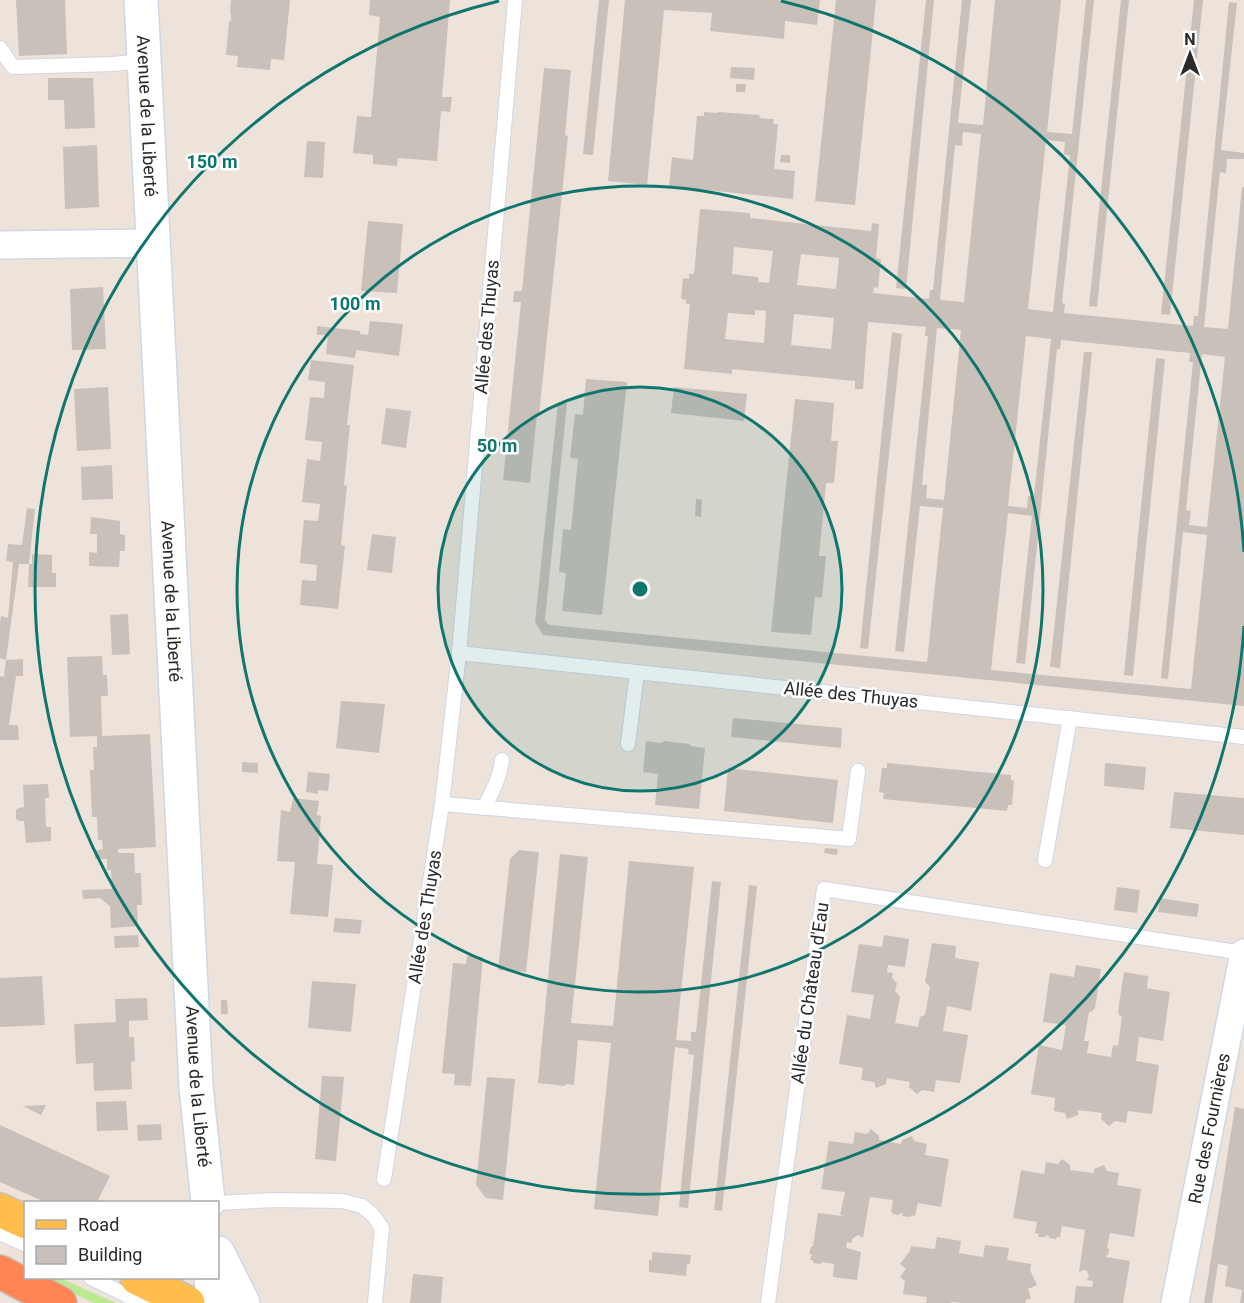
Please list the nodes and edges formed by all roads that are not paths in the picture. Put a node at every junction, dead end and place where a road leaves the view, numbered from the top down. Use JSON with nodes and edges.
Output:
{"nodes":[{"id":1,"x":141,"y":0,"type":"edge"},
{"id":2,"x":515,"y":0,"type":"edge"},
{"id":3,"x":1,"y":51,"type":"edge"},
{"id":4,"x":144,"y":61,"type":"junction"},
{"id":5,"x":153,"y":243,"type":"junction"},
{"id":6,"x":0,"y":245,"type":"edge"},
{"id":7,"x":459,"y":653,"type":"junction"},
{"id":8,"x":637,"y":672,"type":"junction"},
{"id":9,"x":1070,"y":718,"type":"junction"},
{"id":10,"x":1244,"y":737,"type":"edge"},
{"id":11,"x":628,"y":744,"type":"dead end"},
{"id":12,"x":502,"y":760,"type":"dead end"},
{"id":13,"x":858,"y":771,"type":"dead end"},
{"id":14,"x":442,"y":804,"type":"junction"},
{"id":15,"x":484,"y":808,"type":"junction"},
{"id":16,"x":1045,"y":860,"type":"dead end"},
{"id":17,"x":1244,"y":953,"type":"edge"},
{"id":18,"x":384,"y":1179,"type":"dead end"},
{"id":19,"x":208,"y":1201,"type":"edge"},
{"id":20,"x":219,"y":1203,"type":"edge"},
{"id":21,"x":0,"y":1210,"type":"edge"},
{"id":22,"x":24,"y":1221,"type":"edge"},
{"id":23,"x":0,"y":1233,"type":"edge"},
{"id":24,"x":24,"y":1244,"type":"edge"},
{"id":25,"x":219,"y":1255,"type":"edge"},
{"id":26,"x":0,"y":1272,"type":"edge"},
{"id":27,"x":99,"y":1279,"type":"edge"},
{"id":28,"x":211,"y":1279,"type":"edge"},
{"id":29,"x":140,"y":1284,"type":"edge"},
{"id":30,"x":60,"y":1303,"type":"edge"},
{"id":31,"x":188,"y":1303,"type":"edge"},
{"id":32,"x":213,"y":1303,"type":"edge"},
{"id":33,"x":243,"y":1303,"type":"edge"},
{"id":34,"x":375,"y":1303,"type":"edge"},
{"id":35,"x":768,"y":1303,"type":"edge"},
{"id":36,"x":1175,"y":1303,"type":"edge"}],
"edges":[{"from":1,"to":4,"type":"main road","name":"Avenue de la Liberté"},
{"from":2,"to":7,"type":"lane","name":"Allée des Thuyas"},
{"from":3,"to":4,"type":"lane"},
{"from":4,"to":5,"type":"main road","name":"Avenue de la Liberté"},
{"from":5,"to":6,"type":"street"},
{"from":5,"to":19,"type":"main road","name":"Avenue de la Liberté"},
{"from":7,"to":8,"type":"lane","name":"Allée des Thuyas"},
{"from":7,"to":14,"type":"lane","name":"Allée des Thuyas"},
{"from":8,"to":9,"type":"lane","name":"Allée des Thuyas"},
{"from":8,"to":11,"type":"lane"},
{"from":9,"to":10,"type":"lane","name":"Allée des Thuyas"},
{"from":9,"to":16,"type":"lane"},
{"from":12,"to":15,"type":"lane"},
{"from":13,"to":15,"type":"lane"},
{"from":14,"to":15,"type":"lane"},
{"from":14,"to":18,"type":"lane","name":"Allée des Thuyas"},
{"from":17,"to":35,"type":"lane","name":"Allée du Château d'Eau"},
{"from":17,"to":36,"type":"street","name":"Rue des Fournières"},
{"from":20,"to":34,"type":"lane"},
{"from":21,"to":22,"type":"main road"},
{"from":23,"to":24,"type":"lane"},
{"from":25,"to":33,"type":"main road"},
{"from":26,"to":30,"type":"highway"},
{"from":27,"to":29,"type":"lane"},
{"from":28,"to":32,"type":"main road"},
{"from":29,"to":31,"type":"main road"}]}
